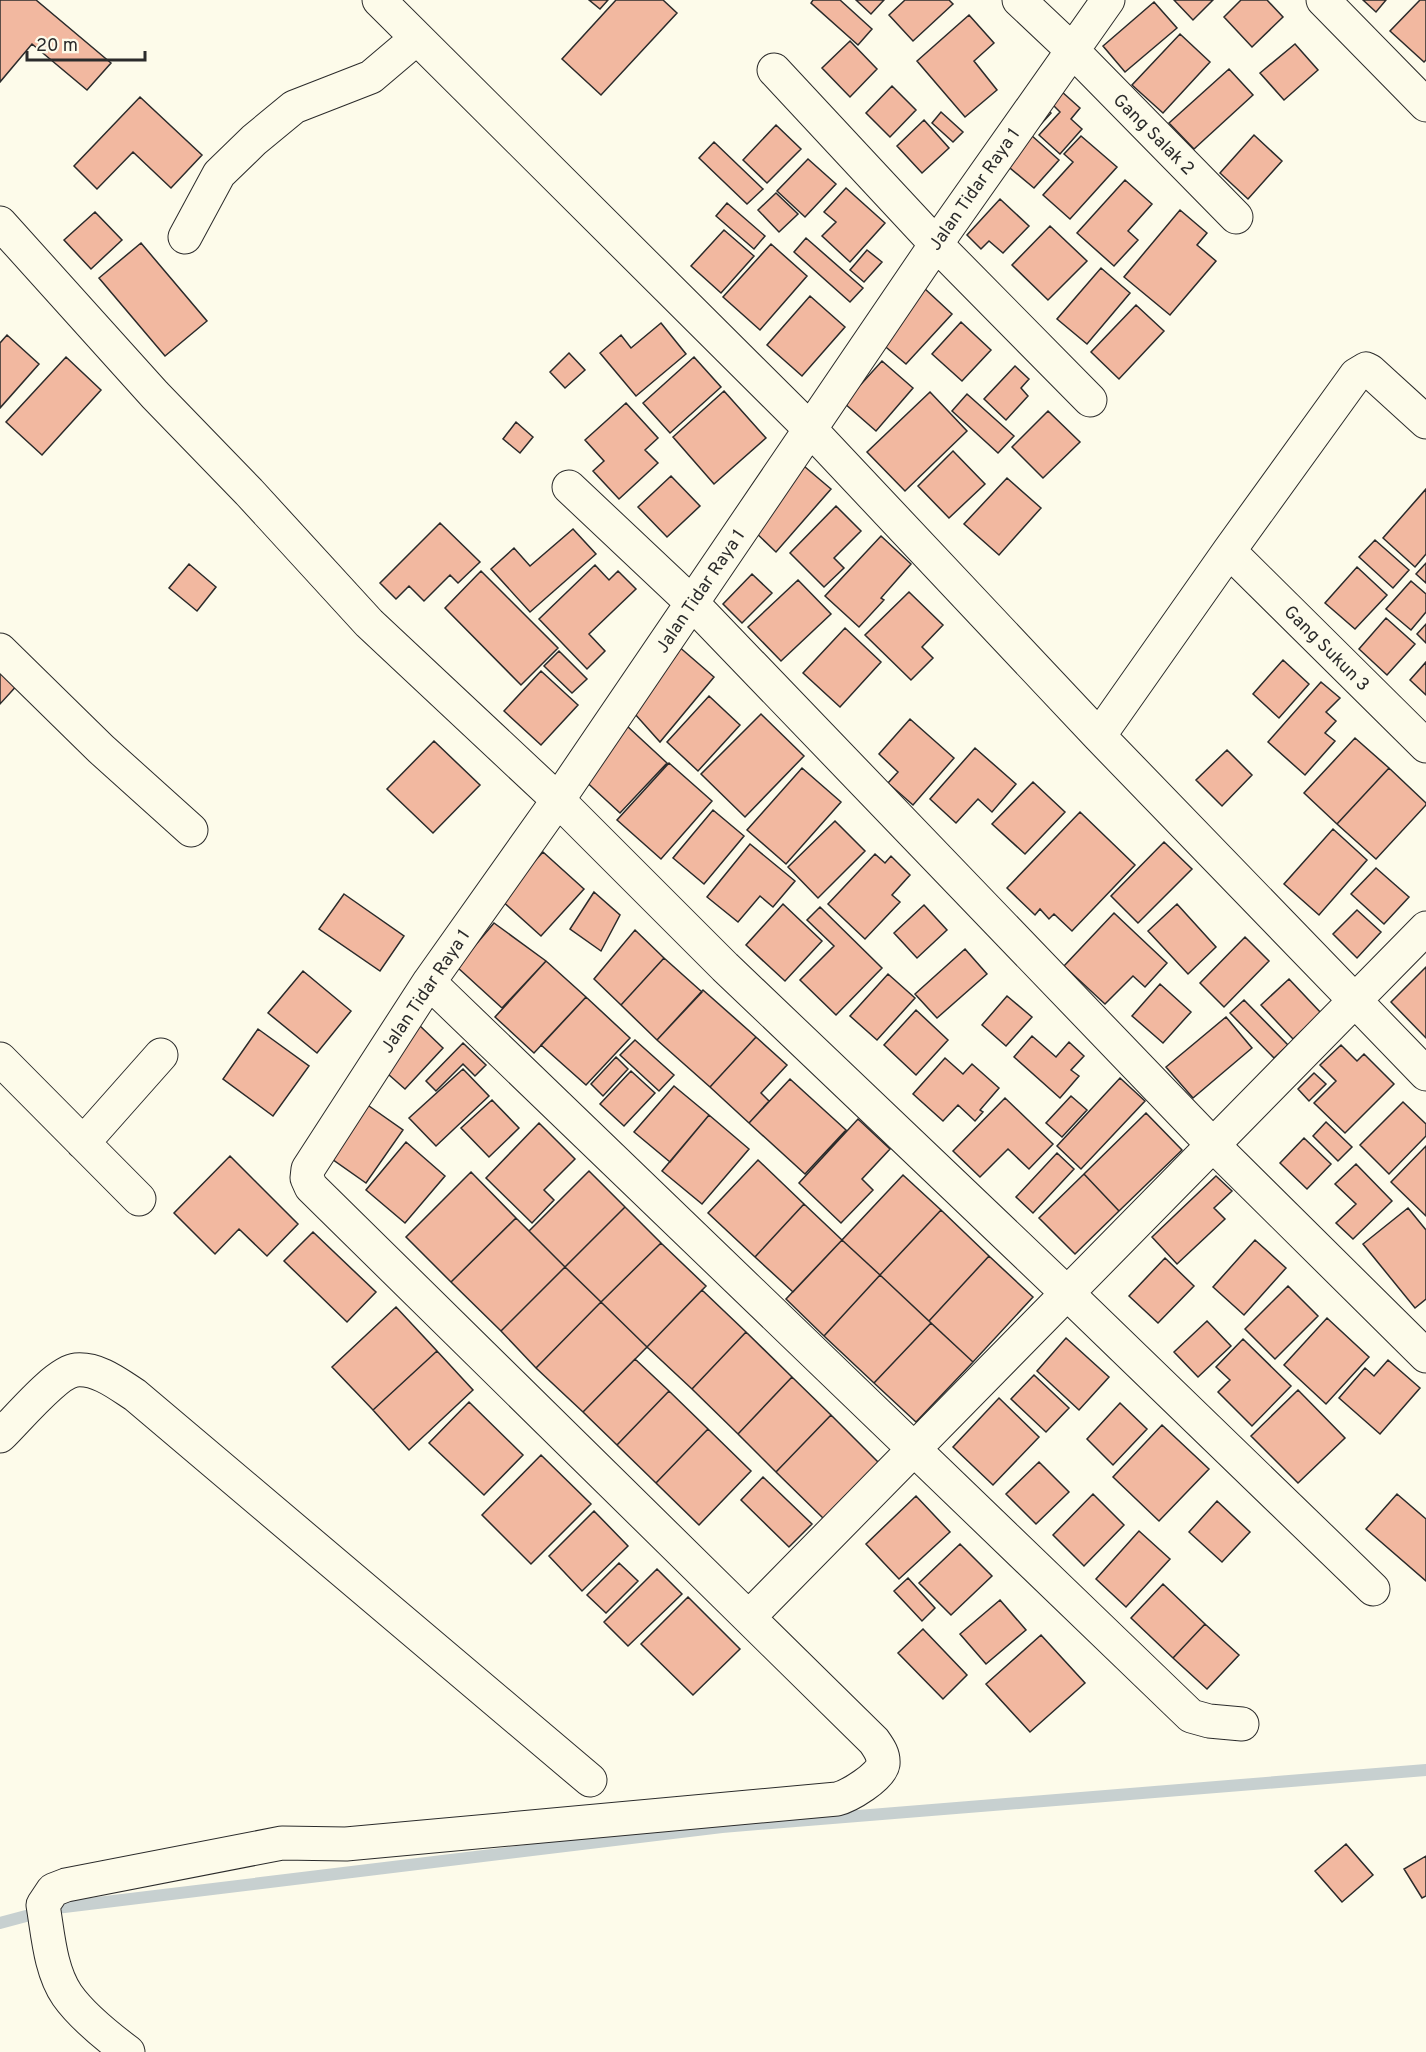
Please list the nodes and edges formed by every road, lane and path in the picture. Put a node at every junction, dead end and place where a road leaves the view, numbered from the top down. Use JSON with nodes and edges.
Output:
{"nodes":[{"id":1,"x":379,"y":0,"type":"edge"},
{"id":2,"x":1019,"y":0,"type":"edge"},
{"id":3,"x":1108,"y":0,"type":"edge"},
{"id":4,"x":1323,"y":0,"type":"edge"},
{"id":5,"x":417,"y":38,"type":"junction"},
{"id":6,"x":1072,"y":50,"type":"junction"},
{"id":7,"x":774,"y":70,"type":"dead end"},
{"id":8,"x":1426,"y":105,"type":"edge"},
{"id":9,"x":1236,"y":217,"type":"dead end"},
{"id":10,"x":0,"y":223,"type":"edge"},
{"id":11,"x":185,"y":237,"type":"dead end"},
{"id":12,"x":936,"y":244,"type":"junction"},
{"id":13,"x":1090,"y":400,"type":"dead end"},
{"id":14,"x":1426,"y":422,"type":"edge"},
{"id":15,"x":811,"y":430,"type":"junction"},
{"id":16,"x":569,"y":487,"type":"dead end"},
{"id":17,"x":1229,"y":551,"type":"junction"},
{"id":18,"x":691,"y":602,"type":"junction"},
{"id":19,"x":0,"y":650,"type":"edge"},
{"id":20,"x":1099,"y":736,"type":"junction"},
{"id":21,"x":1426,"y":746,"type":"edge"},
{"id":22,"x":558,"y":800,"type":"junction"},
{"id":23,"x":191,"y":830,"type":"dead end"},
{"id":24,"x":1426,"y":928,"type":"edge"},
{"id":25,"x":429,"y":982,"type":"junction"},
{"id":26,"x":1354,"y":1001,"type":"junction"},
{"id":27,"x":161,"y":1055,"type":"dead end"},
{"id":28,"x":0,"y":1059,"type":"edge"},
{"id":29,"x":1426,"y":1074,"type":"edge"},
{"id":30,"x":83,"y":1143,"type":"junction"},
{"id":31,"x":1213,"y":1145,"type":"junction"},
{"id":32,"x":139,"y":1199,"type":"dead end"},
{"id":33,"x":1067,"y":1293,"type":"junction"},
{"id":34,"x":1426,"y":1356,"type":"edge"},
{"id":35,"x":0,"y":1436,"type":"edge"},
{"id":36,"x":914,"y":1449,"type":"junction"},
{"id":37,"x":1373,"y":1589,"type":"dead end"},
{"id":38,"x":749,"y":1617,"type":"junction"},
{"id":39,"x":1242,"y":1724,"type":"dead end"},
{"id":40,"x":590,"y":1780,"type":"dead end"},
{"id":41,"x":128,"y":2052,"type":"edge"}],
"edges":[{"from":1,"to":5,"type":"street"},
{"from":2,"to":6,"type":"street","name":"Gang Salak 2"},
{"from":3,"to":6,"type":"street","name":"Jalan Tidar Raya 1"},
{"from":4,"to":8,"type":"street"},
{"from":5,"to":11,"type":"street"},
{"from":5,"to":15,"type":"street"},
{"from":6,"to":9,"type":"street","name":"Gang Salak 2"},
{"from":6,"to":12,"type":"street","name":"Jalan Tidar Raya 1"},
{"from":7,"to":12,"type":"street"},
{"from":10,"to":22,"type":"street"},
{"from":12,"to":13,"type":"street"},
{"from":12,"to":15,"type":"street","name":"Jalan Tidar Raya 1"},
{"from":14,"to":17,"type":"street"},
{"from":15,"to":18,"type":"street","name":"Jalan Tidar Raya 1"},
{"from":15,"to":20,"type":"street"},
{"from":16,"to":18,"type":"street"},
{"from":17,"to":20,"type":"street"},
{"from":17,"to":21,"type":"street","name":"Gang Sukun 3"},
{"from":18,"to":22,"type":"street","name":"Jalan Tidar Raya 1"},
{"from":18,"to":31,"type":"street"},
{"from":19,"to":23,"type":"street"},
{"from":20,"to":26,"type":"street"},
{"from":22,"to":25,"type":"street","name":"Jalan Tidar Raya 1"},
{"from":22,"to":33,"type":"street"},
{"from":24,"to":26,"type":"street"},
{"from":25,"to":36,"type":"street"},
{"from":25,"to":38,"type":"street","name":"Jalan Tidar Raya 1"},
{"from":26,"to":29,"type":"street"},
{"from":26,"to":31,"type":"street"},
{"from":27,"to":30,"type":"street"},
{"from":28,"to":30,"type":"street"},
{"from":30,"to":32,"type":"street"},
{"from":31,"to":33,"type":"street"},
{"from":31,"to":34,"type":"street"},
{"from":33,"to":36,"type":"street"},
{"from":33,"to":37,"type":"street"},
{"from":35,"to":40,"type":"street"},
{"from":36,"to":38,"type":"street"},
{"from":36,"to":39,"type":"street"},
{"from":38,"to":41,"type":"street"}]}
